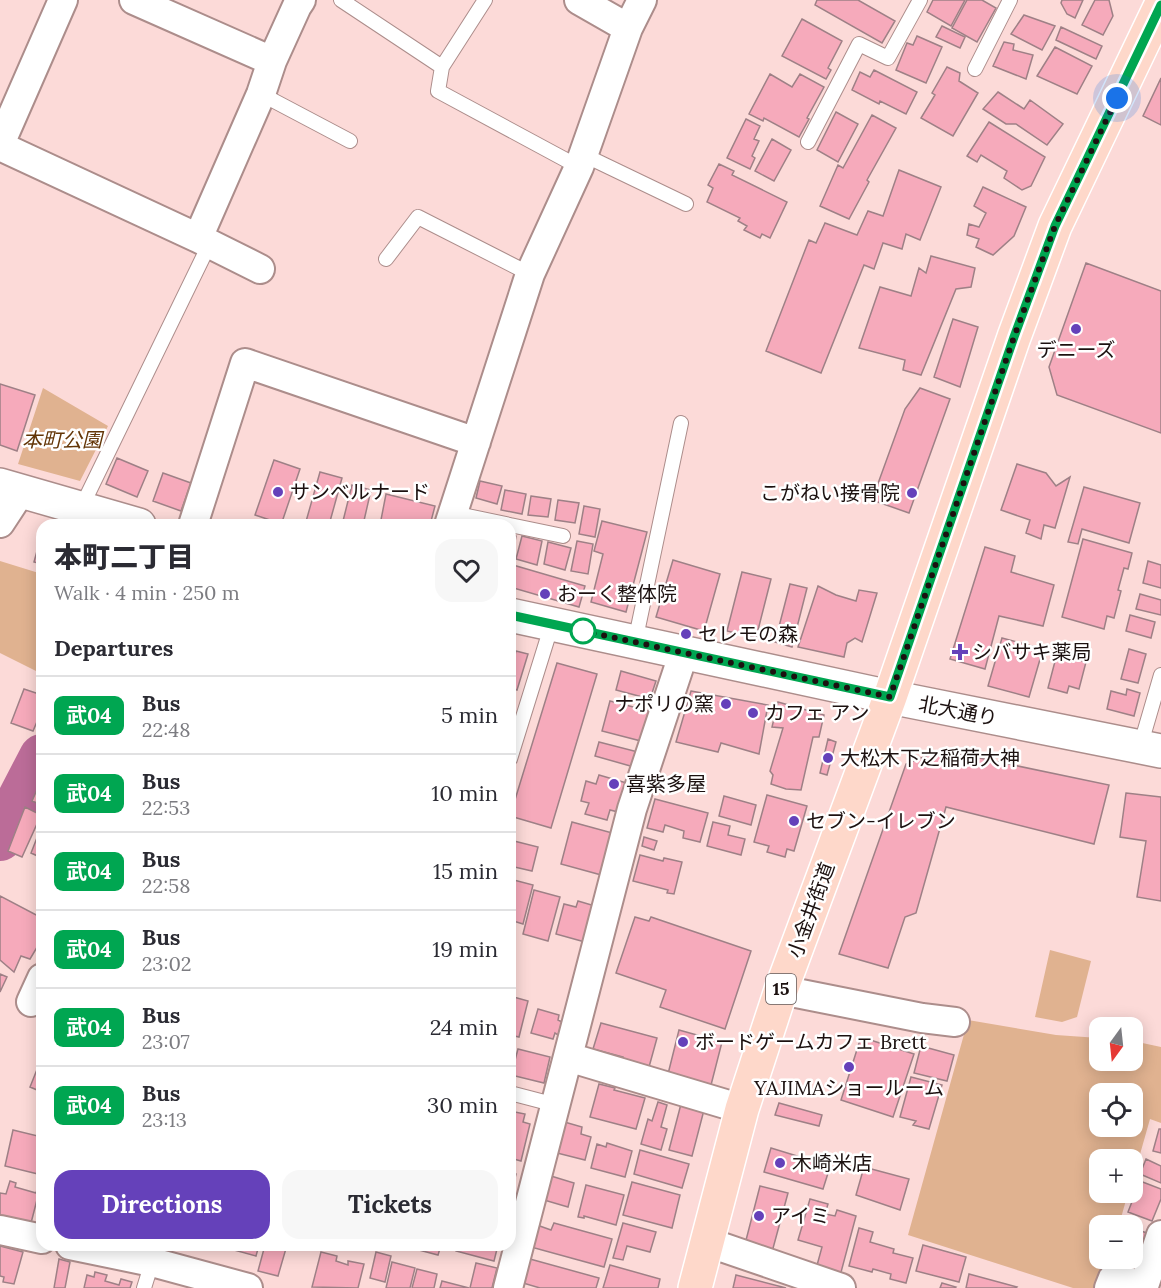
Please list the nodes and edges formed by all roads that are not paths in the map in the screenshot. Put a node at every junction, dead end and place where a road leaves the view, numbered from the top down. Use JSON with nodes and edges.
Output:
{"nodes":[{"id":1,"x":63,"y":0,"type":"edge"},
{"id":2,"x":134,"y":0,"type":"edge"},
{"id":3,"x":301,"y":0,"type":"edge"},
{"id":4,"x":341,"y":0,"type":"edge"},
{"id":5,"x":485,"y":0,"type":"edge"},
{"id":6,"x":579,"y":0,"type":"edge"},
{"id":7,"x":642,"y":0,"type":"edge"},
{"id":8,"x":920,"y":0,"type":"edge"},
{"id":9,"x":1010,"y":0,"type":"edge"},
{"id":10,"x":1155,"y":8,"type":"edge"},
{"id":11,"x":628,"y":28,"type":"junction"},
{"id":12,"x":272,"y":61,"type":"junction"},
{"id":13,"x":442,"y":67,"type":"junction"},
{"id":14,"x":975,"y":69,"type":"dead end"},
{"id":15,"x":261,"y":94,"type":"junction"},
{"id":16,"x":350,"y":141,"type":"dead end"},
{"id":17,"x":808,"y":142,"type":"dead end"},
{"id":18,"x":0,"y":145,"type":"edge"},
{"id":19,"x":582,"y":161,"type":"junction"},
{"id":20,"x":686,"y":204,"type":"dead end"},
{"id":21,"x":204,"y":241,"type":"junction"},
{"id":22,"x":386,"y":259,"type":"dead end"},
{"id":23,"x":260,"y":269,"type":"dead end"},
{"id":24,"x":530,"y":274,"type":"junction"},
{"id":25,"x":681,"y":423,"type":"dead end"},
{"id":26,"x":476,"y":442,"type":"junction"},
{"id":27,"x":10,"y":488,"type":"edge"},
{"id":28,"x":81,"y":508,"type":"junction"},
{"id":29,"x":119,"y":519,"type":"edge"},
{"id":30,"x":196,"y":519,"type":"edge"},
{"id":31,"x":451,"y":519,"type":"edge"},
{"id":32,"x":0,"y":523,"type":"edge"},
{"id":33,"x":516,"y":526,"type":"edge"},
{"id":34,"x":563,"y":536,"type":"dead end"},
{"id":35,"x":516,"y":616,"type":"edge"},
{"id":36,"x":552,"y":624,"type":"junction"},
{"id":37,"x":635,"y":642,"type":"junction"},
{"id":38,"x":684,"y":652,"type":"junction"},
{"id":39,"x":1161,"y":675,"type":"edge"},
{"id":40,"x":890,"y":697,"type":"junction"},
{"id":41,"x":516,"y":740,"type":"edge"},
{"id":42,"x":1151,"y":749,"type":"edge"},
{"id":43,"x":781,"y":990,"type":"junction"},
{"id":44,"x":955,"y":1022,"type":"dead end"},
{"id":45,"x":568,"y":1057,"type":"junction"},
{"id":46,"x":516,"y":1095,"type":"edge"},
{"id":47,"x":556,"y":1105,"type":"junction"},
{"id":48,"x":742,"y":1109,"type":"junction"},
{"id":49,"x":0,"y":1230,"type":"edge"},
{"id":50,"x":1161,"y":1235,"type":"edge"},
{"id":51,"x":36,"y":1238,"type":"edge"},
{"id":52,"x":707,"y":1242,"type":"junction"},
{"id":53,"x":94,"y":1251,"type":"edge"},
{"id":54,"x":151,"y":1265,"type":"edge"},
{"id":55,"x":1147,"y":1287,"type":"edge"},
{"id":56,"x":248,"y":1288,"type":"edge"},
{"id":57,"x":508,"y":1288,"type":"edge"},
{"id":58,"x":695,"y":1288,"type":"edge"},
{"id":59,"x":841,"y":1288,"type":"edge"},
{"id":60,"x":1109,"y":1288,"type":"edge"}],
"edges":[{"from":1,"to":18,"type":"street"},
{"from":2,"to":12,"type":"street"},
{"from":3,"to":12,"type":"street"},
{"from":4,"to":13,"type":"lane"},
{"from":5,"to":13,"type":"lane"},
{"from":6,"to":11,"type":"street"},
{"from":7,"to":11,"type":"street"},
{"from":8,"to":17,"type":"lane"},
{"from":9,"to":14,"type":"lane"},
{"from":10,"to":40,"type":"main road","name":"小金井街道","number":"15"},
{"from":11,"to":19,"type":"street"},
{"from":12,"to":15,"type":"street"},
{"from":13,"to":19,"type":"lane"},
{"from":15,"to":16,"type":"lane"},
{"from":15,"to":21,"type":"street"},
{"from":18,"to":21,"type":"street"},
{"from":19,"to":20,"type":"lane"},
{"from":19,"to":24,"type":"street"},
{"from":21,"to":23,"type":"street"},
{"from":21,"to":28,"type":"lane"},
{"from":22,"to":24,"type":"lane"},
{"from":24,"to":26,"type":"street"},
{"from":25,"to":37,"type":"lane"},
{"from":26,"to":30,"type":"street"},
{"from":26,"to":31,"type":"street"},
{"from":27,"to":28,"type":"street"},
{"from":27,"to":32,"type":"street"},
{"from":28,"to":29,"type":"street"},
{"from":33,"to":34,"type":"lane"},
{"from":35,"to":36,"type":"street","name":"北大通り"},
{"from":36,"to":37,"type":"street","name":"北大通り"},
{"from":36,"to":41,"type":"lane"},
{"from":37,"to":38,"type":"street","name":"北大通り"},
{"from":38,"to":40,"type":"street","name":"北大通り"},
{"from":38,"to":45,"type":"street"},
{"from":39,"to":42,"type":"lane"},
{"from":40,"to":42,"type":"street","name":"北大通り"},
{"from":40,"to":43,"type":"main road","name":"小金井街道","number":"15"},
{"from":43,"to":44,"type":"street"},
{"from":43,"to":48,"type":"main road","name":"小金井街道","number":"15"},
{"from":45,"to":47,"type":"street"},
{"from":45,"to":48,"type":"street"},
{"from":46,"to":47,"type":"lane"},
{"from":47,"to":57,"type":"street"},
{"from":48,"to":52,"type":"main road","name":"小金井街道","number":"15"},
{"from":49,"to":51,"type":"street"},
{"from":50,"to":55,"type":"street"},
{"from":52,"to":58,"type":"main road","name":"小金井街道","number":"15"},
{"from":52,"to":59,"type":"street"},
{"from":53,"to":54,"type":"street"},
{"from":54,"to":56,"type":"street"},
{"from":55,"to":60,"type":"street"}]}
